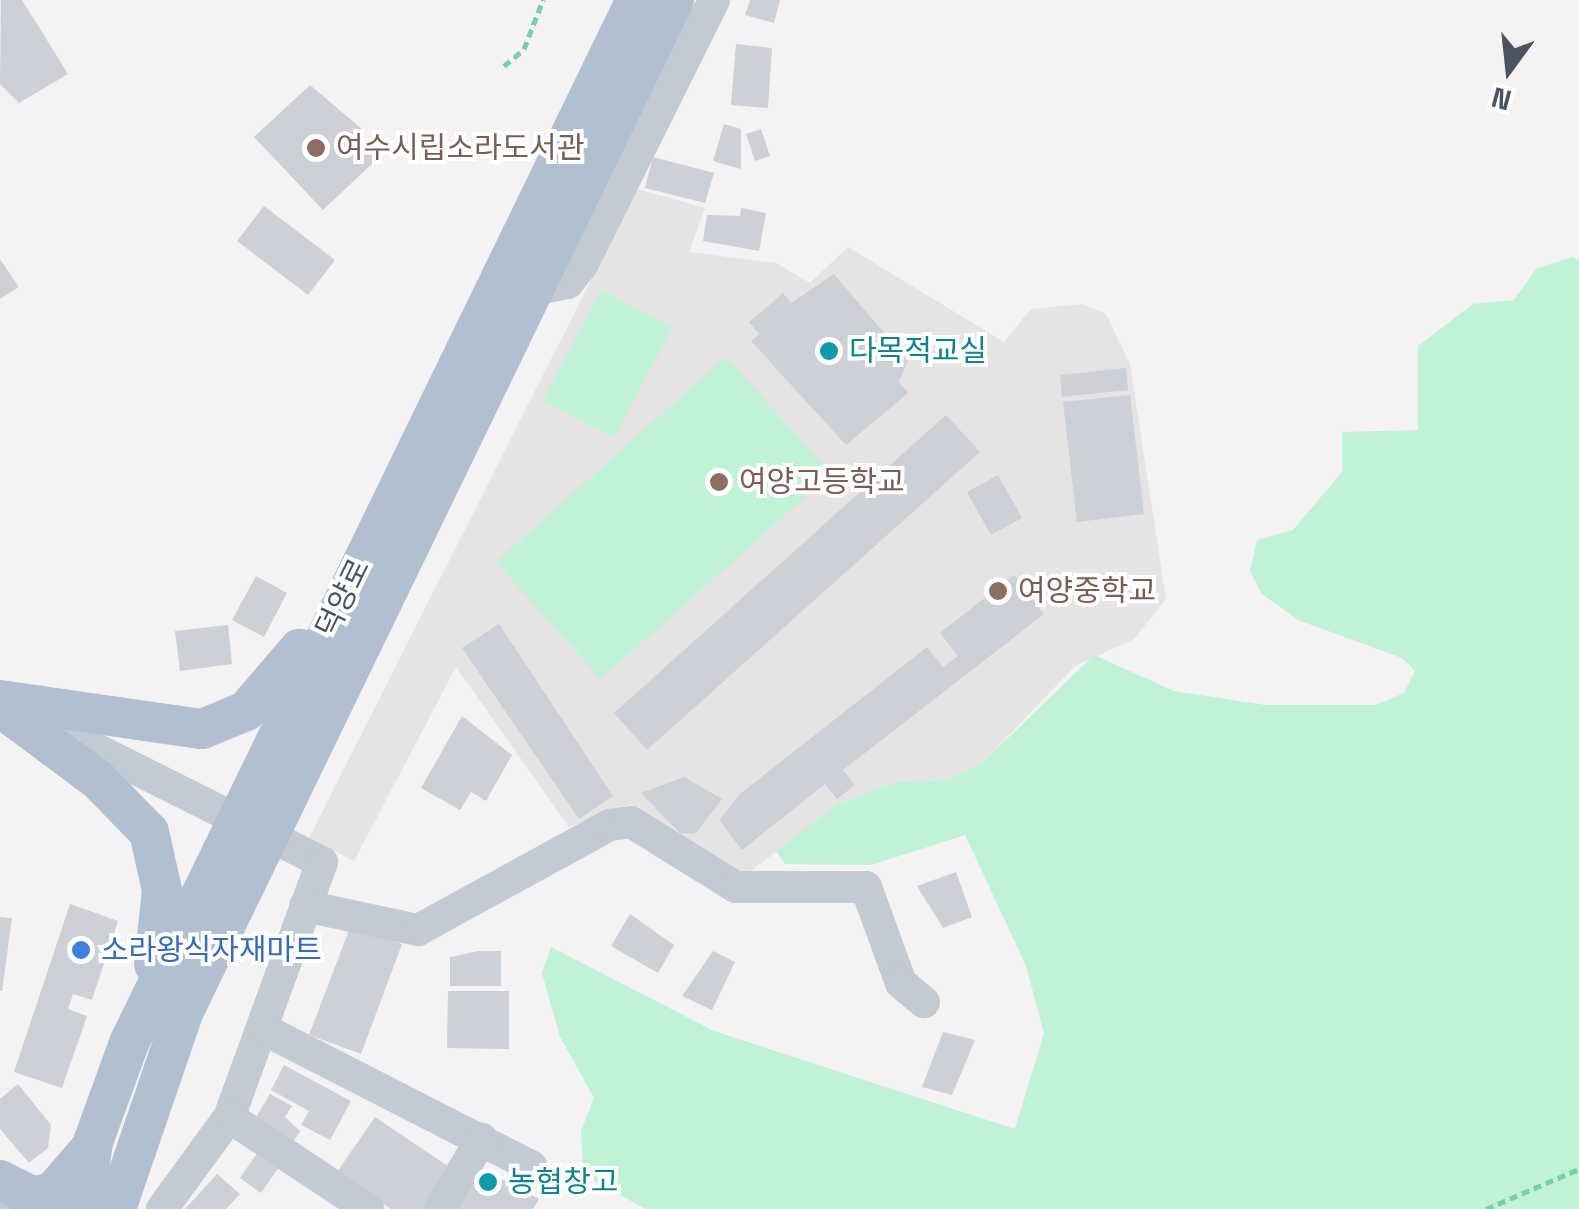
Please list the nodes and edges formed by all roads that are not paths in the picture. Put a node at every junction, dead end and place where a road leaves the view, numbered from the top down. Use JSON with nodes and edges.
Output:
{"nodes":[{"id":1,"x":636,"y":0,"type":"edge"},
{"id":2,"x":674,"y":0,"type":"edge"},
{"id":3,"x":714,"y":0,"type":"edge"},
{"id":4,"x":498,"y":273,"type":"junction"},
{"id":5,"x":542,"y":288,"type":"junction"},
{"id":6,"x":355,"y":573,"type":"junction"},
{"id":7,"x":0,"y":704,"type":"edge"},
{"id":8,"x":254,"y":826,"type":"junction"},
{"id":9,"x":304,"y":906,"type":"junction"},
{"id":10,"x":924,"y":1002,"type":"dead end"},
{"id":11,"x":148,"y":1004,"type":"junction"},
{"id":12,"x":265,"y":1030,"type":"junction"},
{"id":13,"x":229,"y":1117,"type":"junction"},
{"id":14,"x":482,"y":1138,"type":"junction"},
{"id":15,"x":93,"y":1142,"type":"junction"},
{"id":16,"x":531,"y":1166,"type":"dead end"},
{"id":17,"x":0,"y":1180,"type":"edge"},
{"id":18,"x":83,"y":1209,"type":"edge"},
{"id":19,"x":116,"y":1209,"type":"edge"},
{"id":20,"x":162,"y":1209,"type":"edge"},
{"id":21,"x":368,"y":1209,"type":"edge"},
{"id":22,"x":440,"y":1209,"type":"edge"}],
"edges":[{"from":1,"to":4,"type":"main road","name":"덕양로"},
{"from":2,"to":5,"type":"main road","name":"덕양로"},
{"from":3,"to":5,"type":"street"},
{"from":4,"to":5,"type":"main road"},
{"from":4,"to":6,"type":"main road","name":"덕양로"},
{"from":5,"to":8,"type":"main road","name":"덕양로"},
{"from":6,"to":7,"type":"main road"},
{"from":6,"to":8,"type":"main road","name":"덕양로"},
{"from":7,"to":8,"type":"street"},
{"from":7,"to":11,"type":"main road"},
{"from":8,"to":9,"type":"street"},
{"from":8,"to":11,"type":"main road","name":"덕양로"},
{"from":8,"to":19,"type":"main road","name":"덕양로"},
{"from":9,"to":10,"type":"street"},
{"from":9,"to":12,"type":"street"},
{"from":11,"to":15,"type":"main road","name":"덕양로"},
{"from":12,"to":13,"type":"street"},
{"from":12,"to":14,"type":"street"},
{"from":13,"to":20,"type":"street"},
{"from":13,"to":21,"type":"street"},
{"from":14,"to":16,"type":"street"},
{"from":14,"to":22,"type":"street"},
{"from":15,"to":17,"type":"main road"},
{"from":15,"to":18,"type":"main road","name":"덕양로"}]}
